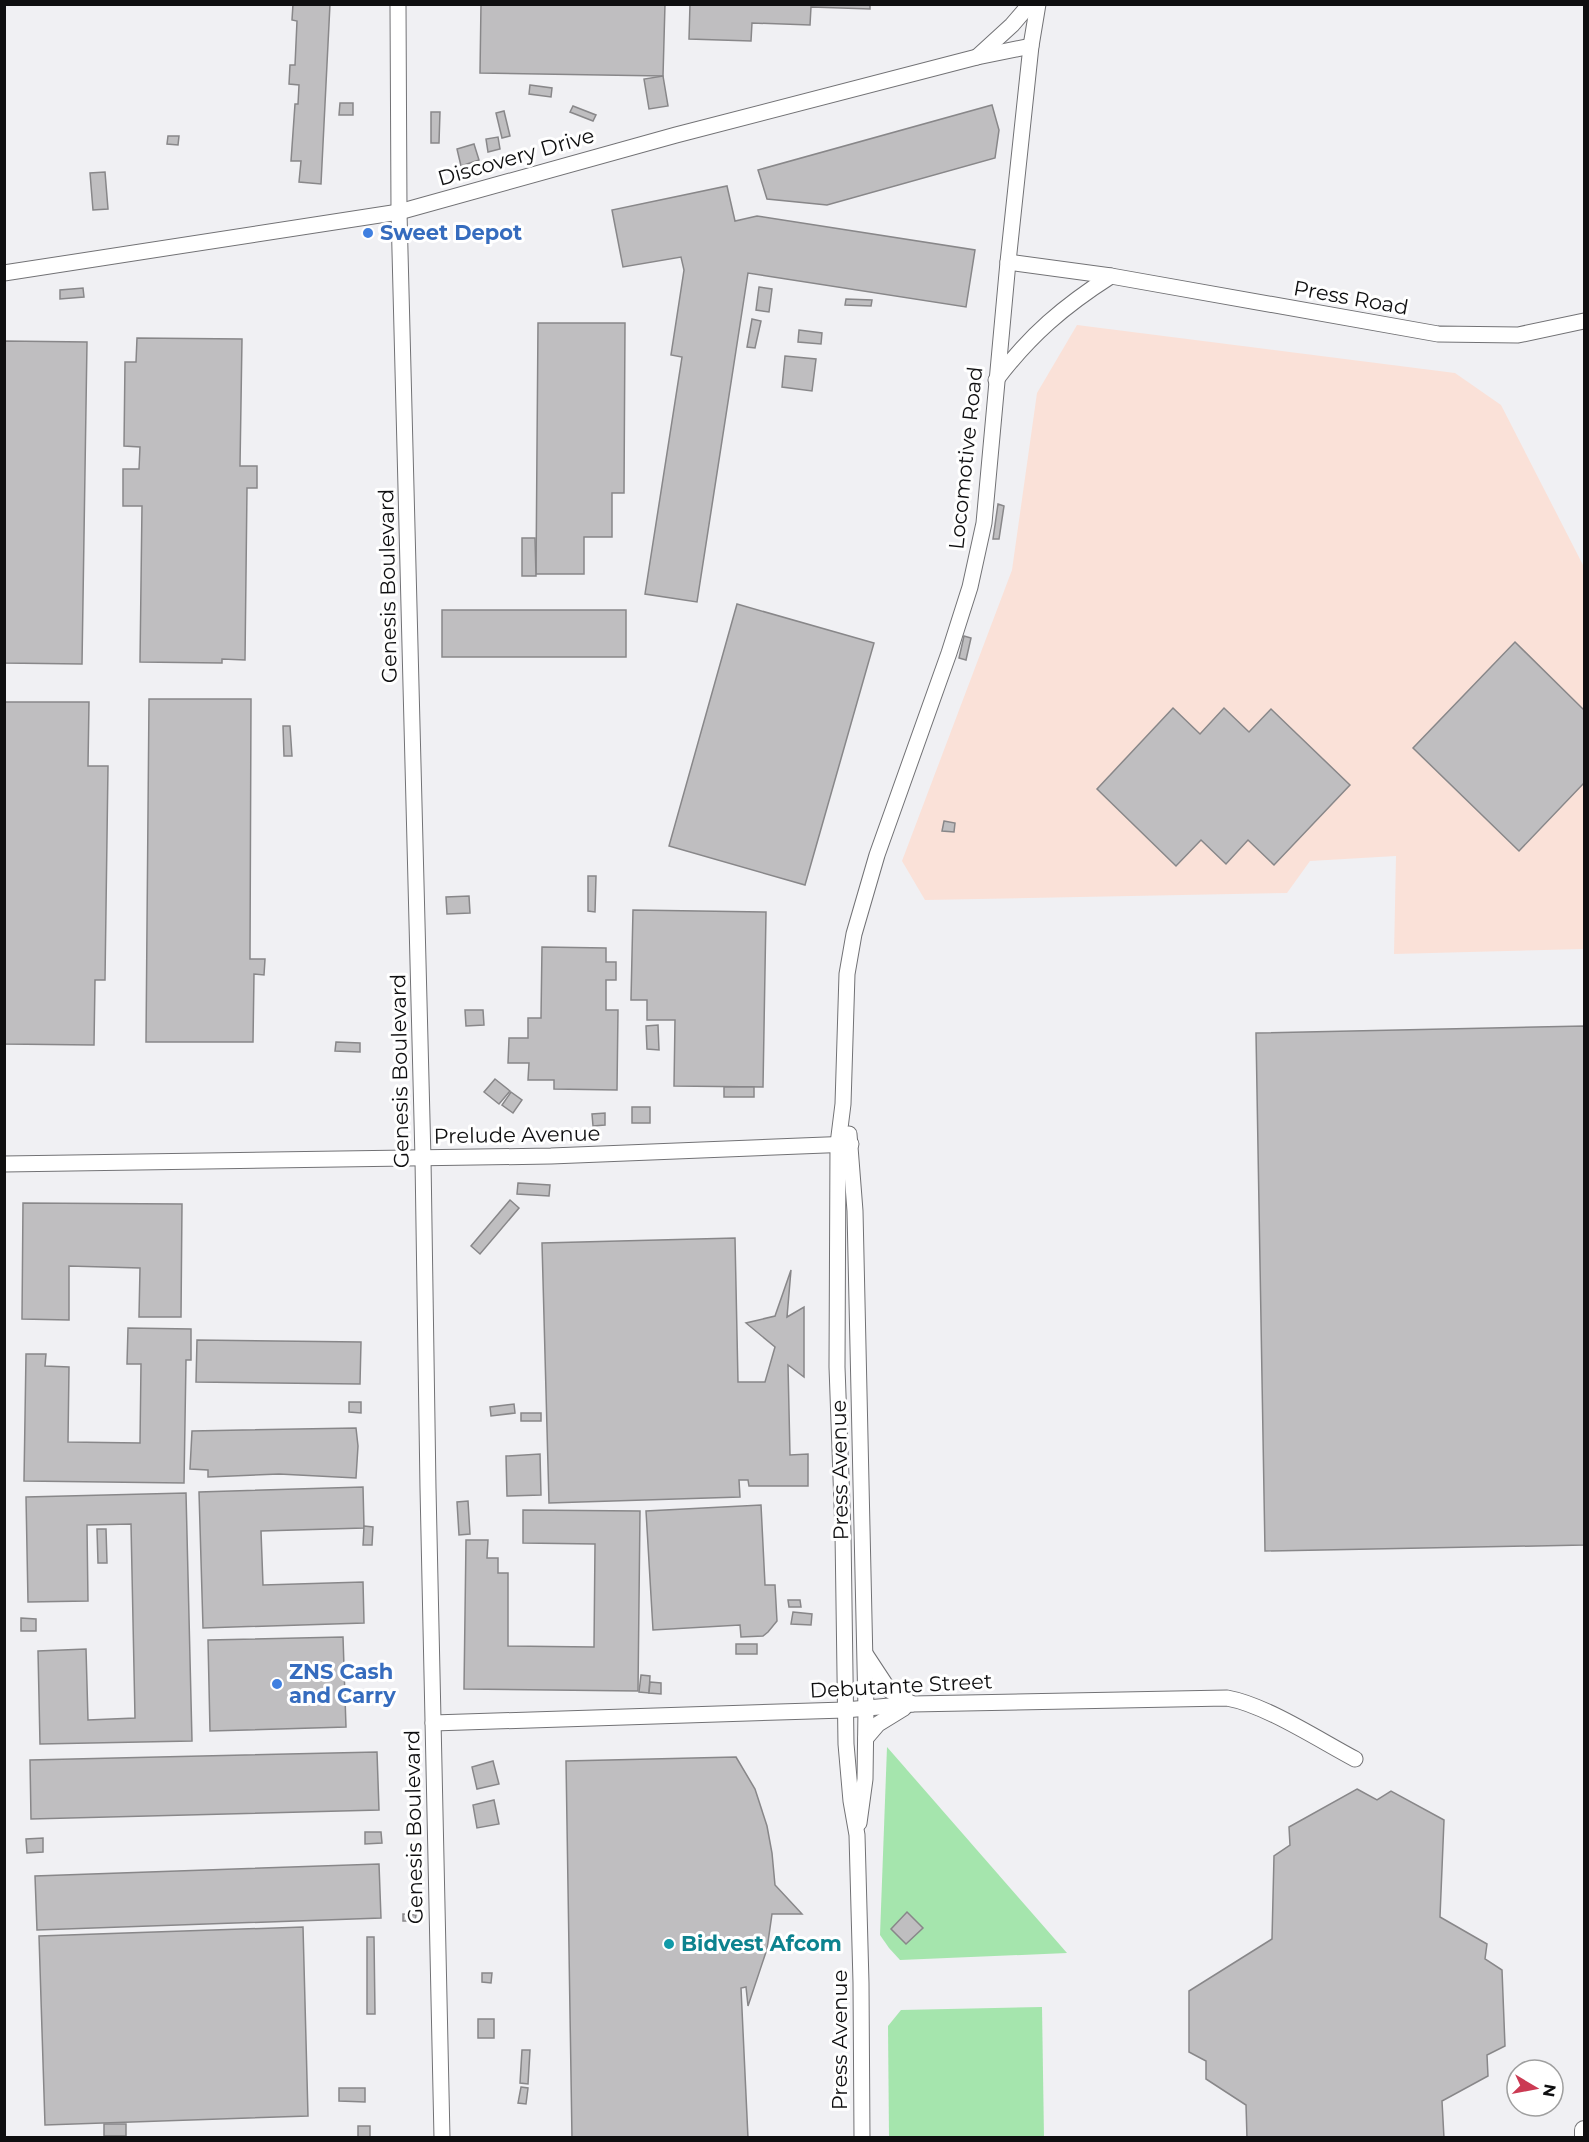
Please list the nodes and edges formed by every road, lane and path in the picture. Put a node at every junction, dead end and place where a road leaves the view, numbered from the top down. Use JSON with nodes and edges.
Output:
{"nodes":[{"id":1,"x":398,"y":4,"type":"edge"},
{"id":2,"x":1030,"y":4,"type":"edge"},
{"id":3,"x":1038,"y":4,"type":"edge"},
{"id":4,"x":1031,"y":46,"type":"junction"},
{"id":5,"x":977,"y":57,"type":"junction"},
{"id":6,"x":399,"y":212,"type":"junction"},
{"id":7,"x":1008,"y":262,"type":"junction"},
{"id":8,"x":4,"y":273,"type":"edge"},
{"id":9,"x":1111,"y":276,"type":"junction"},
{"id":10,"x":1584,"y":321,"type":"edge"},
{"id":11,"x":996,"y":381,"type":"junction"},
{"id":12,"x":854,"y":934,"type":"joint"},
{"id":13,"x":845,"y":1144,"type":"junction"},
{"id":14,"x":423,"y":1159,"type":"junction"},
{"id":15,"x":4,"y":1164,"type":"edge"},
{"id":16,"x":837,"y":1296,"type":"junction"},
{"id":17,"x":857,"y":1297,"type":"junction"},
{"id":18,"x":865,"y":1653,"type":"junction"},
{"id":19,"x":912,"y":1704,"type":"junction"},
{"id":20,"x":866,"y":1708,"type":"junction"},
{"id":21,"x":845,"y":1710,"type":"junction"},
{"id":22,"x":433,"y":1723,"type":"junction"},
{"id":23,"x":866,"y":1738,"type":"junction"},
{"id":24,"x":1355,"y":1759,"type":"dead end"},
{"id":25,"x":857,"y":1834,"type":"junction"},
{"id":26,"x":1584,"y":2130,"type":"edge"},
{"id":27,"x":442,"y":2138,"type":"edge"},
{"id":28,"x":862,"y":2138,"type":"edge"},
{"id":29,"x":1584,"y":2138,"type":"edge"}],
"edges":[{"from":1,"to":6,"type":"street","name":"Genesis Boulevard"},
{"from":2,"to":5,"type":"street"},
{"from":3,"to":4,"type":"street","name":"Locomotive Road"},
{"from":4,"to":5,"type":"street","name":"Discovery Drive"},
{"from":4,"to":7,"type":"street","name":"Locomotive Road"},
{"from":5,"to":6,"type":"street","name":"Discovery Drive"},
{"from":6,"to":8,"type":"street","name":"Discovery Drive"},
{"from":6,"to":14,"type":"street","name":"Genesis Boulevard"},
{"from":7,"to":9,"type":"street","name":"Press Road"},
{"from":7,"to":11,"type":"street","name":"Locomotive Road"},
{"from":9,"to":10,"type":"street","name":"Press Road"},
{"from":9,"to":11,"type":"street"},
{"from":11,"to":12,"type":"street","name":"Locomotive Road"},
{"from":12,"to":13,"type":"street","name":"Press Avenue"},
{"from":13,"to":14,"type":"street","name":"Prelude Avenue"},
{"from":13,"to":16,"type":"street","name":"Press Avenue"},
{"from":13,"to":17,"type":"street","name":"Press Avenue"},
{"from":14,"to":15,"type":"street","name":"Prelude Avenue"},
{"from":14,"to":22,"type":"street","name":"Genesis Boulevard"},
{"from":16,"to":17,"type":"street"},
{"from":16,"to":21,"type":"street","name":"Press Avenue"},
{"from":17,"to":18,"type":"street","name":"Press Avenue"},
{"from":18,"to":19,"type":"street"},
{"from":18,"to":20,"type":"street","name":"Press Avenue"},
{"from":19,"to":20,"type":"street","name":"Debutante Street"},
{"from":19,"to":23,"type":"street"},
{"from":19,"to":24,"type":"street","name":"Debutante Street"},
{"from":20,"to":21,"type":"street","name":"Debutante Street"},
{"from":20,"to":23,"type":"street","name":"Press Avenue"},
{"from":21,"to":22,"type":"street","name":"Debutante Street"},
{"from":21,"to":25,"type":"street","name":"Press Avenue"},
{"from":22,"to":27,"type":"street","name":"Genesis Boulevard"},
{"from":23,"to":25,"type":"street","name":"Press Avenue"},
{"from":25,"to":28,"type":"street","name":"Press Avenue"},
{"from":26,"to":29,"type":"street"}]}
